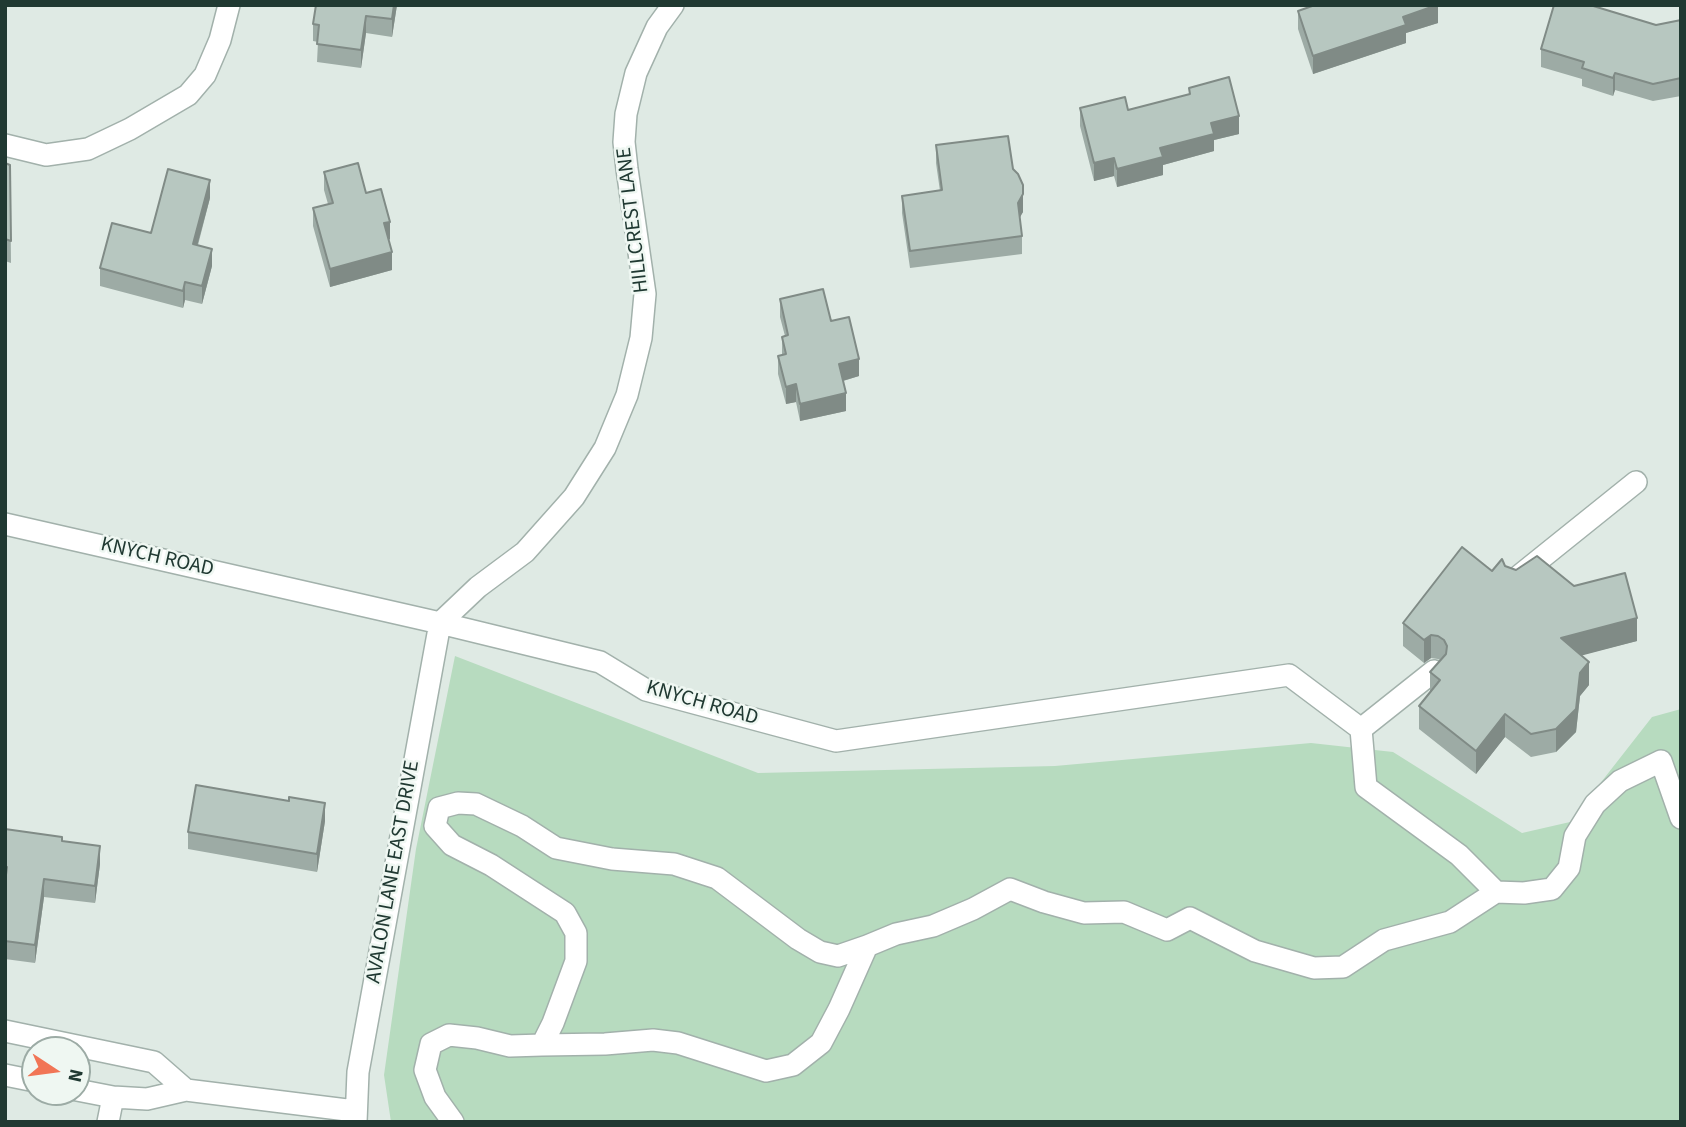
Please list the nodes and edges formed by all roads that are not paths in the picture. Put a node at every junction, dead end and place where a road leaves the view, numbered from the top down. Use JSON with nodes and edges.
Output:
{"nodes":[{"id":1,"x":229,"y":5,"type":"edge"},
{"id":2,"x":673,"y":5,"type":"edge"},
{"id":3,"x":5,"y":145,"type":"edge"},
{"id":4,"x":1636,"y":482,"type":"dead end"},
{"id":5,"x":5,"y":524,"type":"edge"},
{"id":6,"x":1514,"y":580,"type":"edge"},
{"id":7,"x":440,"y":623,"type":"junction"},
{"id":8,"x":1434,"y":671,"type":"edge"},
{"id":9,"x":1361,"y":729,"type":"junction"},
{"id":10,"x":1671,"y":758,"type":"edge"},
{"id":11,"x":1681,"y":818,"type":"edge"},
{"id":12,"x":1496,"y":892,"type":"junction"},
{"id":13,"x":867,"y":946,"type":"junction"},
{"id":14,"x":5,"y":1031,"type":"edge"},
{"id":15,"x":542,"y":1045,"type":"junction"},
{"id":16,"x":186,"y":1090,"type":"junction"},
{"id":17,"x":91,"y":1093,"type":"edge"},
{"id":18,"x":113,"y":1097,"type":"junction"},
{"id":19,"x":355,"y":1117,"type":"edge"},
{"id":20,"x":108,"y":1122,"type":"edge"},
{"id":21,"x":453,"y":1122,"type":"edge"}],
"edges":[{"from":1,"to":3,"type":"street"},
{"from":2,"to":7,"type":"street","name":"HILLCREST LANE"},
{"from":4,"to":6,"type":"street"},
{"from":5,"to":7,"type":"street","name":"KNYCH ROAD"},
{"from":7,"to":9,"type":"street","name":"KNYCH ROAD"},
{"from":7,"to":19,"type":"street","name":"AVALON LANE EAST DRIVE"},
{"from":8,"to":9,"type":"street"},
{"from":9,"to":12,"type":"street"},
{"from":10,"to":11,"type":"street"},
{"from":10,"to":12,"type":"street"},
{"from":12,"to":13,"type":"street"},
{"from":13,"to":15,"type":"street"},
{"from":13,"to":15,"type":"street"},
{"from":14,"to":16,"type":"street"},
{"from":15,"to":21,"type":"street"},
{"from":16,"to":18,"type":"street"},
{"from":16,"to":19,"type":"street"},
{"from":17,"to":18,"type":"street"},
{"from":18,"to":20,"type":"street"}]}
